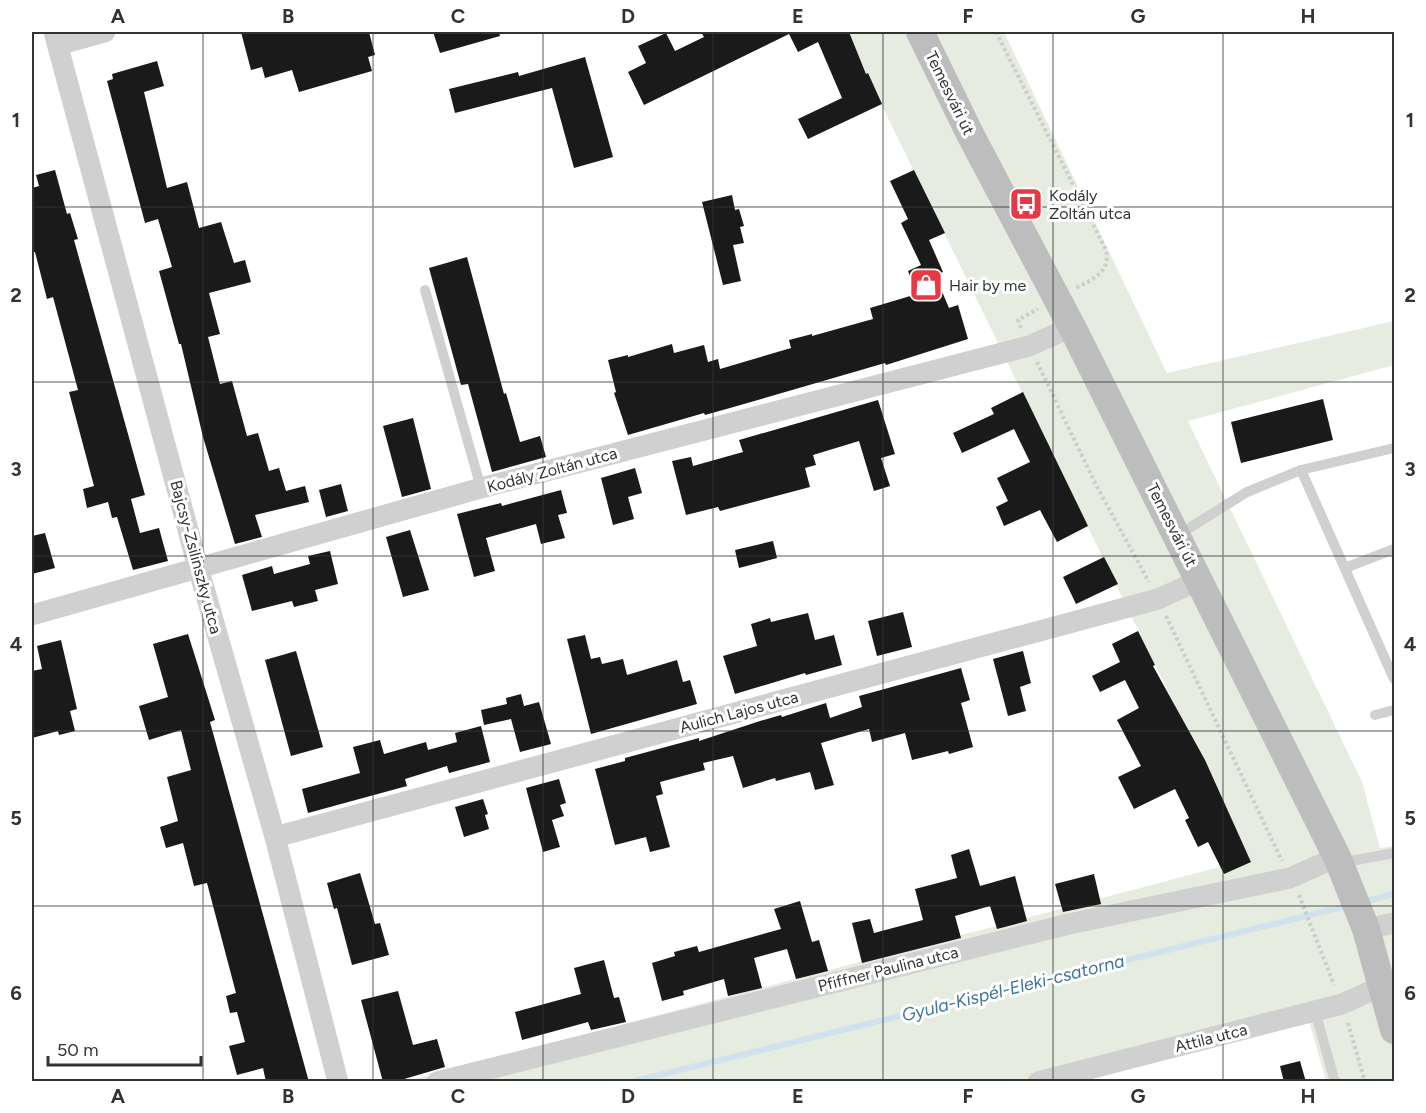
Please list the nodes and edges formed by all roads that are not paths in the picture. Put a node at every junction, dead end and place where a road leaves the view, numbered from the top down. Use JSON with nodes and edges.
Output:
{"nodes":[{"id":1,"x":105,"y":32,"type":"edge"},
{"id":2,"x":920,"y":32,"type":"edge"},
{"id":3,"x":56,"y":38,"type":"edge"},
{"id":4,"x":425,"y":290,"type":"dead end"},
{"id":5,"x":1072,"y":327,"type":"junction"},
{"id":6,"x":1395,"y":448,"type":"edge"},
{"id":7,"x":1301,"y":470,"type":"junction"},
{"id":8,"x":481,"y":488,"type":"junction"},
{"id":9,"x":1178,"y":535,"type":"junction"},
{"id":10,"x":1395,"y":549,"type":"edge"},
{"id":11,"x":198,"y":567,"type":"junction"},
{"id":12,"x":1345,"y":568,"type":"junction"},
{"id":13,"x":1200,"y":580,"type":"junction"},
{"id":14,"x":32,"y":615,"type":"edge"},
{"id":15,"x":1395,"y":680,"type":"edge"},
{"id":16,"x":1395,"y":710,"type":"edge"},
{"id":17,"x":1375,"y":715,"type":"dead end"},
{"id":18,"x":275,"y":837,"type":"junction"},
{"id":19,"x":1395,"y":853,"type":"edge"},
{"id":20,"x":1341,"y":867,"type":"junction"},
{"id":21,"x":1395,"y":923,"type":"edge"},
{"id":22,"x":1364,"y":924,"type":"junction"},
{"id":23,"x":1388,"y":994,"type":"edge"},
{"id":24,"x":1315,"y":1011,"type":"junction"},
{"id":25,"x":1395,"y":1030,"type":"edge"},
{"id":26,"x":338,"y":1082,"type":"edge"},
{"id":27,"x":437,"y":1082,"type":"edge"},
{"id":28,"x":1038,"y":1082,"type":"edge"},
{"id":29,"x":1335,"y":1082,"type":"edge"}],
"edges":[{"from":1,"to":3,"type":"street"},
{"from":2,"to":5,"type":"street","name":"Temesvári út"},
{"from":3,"to":11,"type":"street","name":"Bajcsy-Zsilinszky utca"},
{"from":4,"to":8,"type":"lane"},
{"from":5,"to":8,"type":"street","name":"Kodály Zoltán utca"},
{"from":5,"to":9,"type":"street","name":"Temesvári út"},
{"from":6,"to":7,"type":"lane"},
{"from":7,"to":9,"type":"lane"},
{"from":7,"to":12,"type":"lane"},
{"from":8,"to":11,"type":"street","name":"Kodály Zoltán utca"},
{"from":9,"to":13,"type":"street","name":"Temesvári út"},
{"from":10,"to":12,"type":"lane"},
{"from":11,"to":14,"type":"street","name":"Kodály Zoltán utca"},
{"from":11,"to":18,"type":"street","name":"Bajcsy-Zsilinszky utca"},
{"from":12,"to":15,"type":"lane"},
{"from":13,"to":18,"type":"street","name":"Aulich Lajos utca"},
{"from":13,"to":20,"type":"street","name":"Temesvári út"},
{"from":16,"to":17,"type":"lane"},
{"from":18,"to":26,"type":"street","name":"Bajcsy-Zsilinszky utca"},
{"from":19,"to":20,"type":"lane"},
{"from":20,"to":22,"type":"street","name":"Temesvári út"},
{"from":20,"to":27,"type":"street","name":"Pfiffner Paulina utca"},
{"from":21,"to":22,"type":"street"},
{"from":22,"to":23,"type":"street","name":"Temesvári út"},
{"from":23,"to":24,"type":"street","name":"Attila utca"},
{"from":23,"to":25,"type":"street","name":"Temesvári út"},
{"from":24,"to":28,"type":"street","name":"Attila utca"},
{"from":24,"to":29,"type":"lane"}]}
